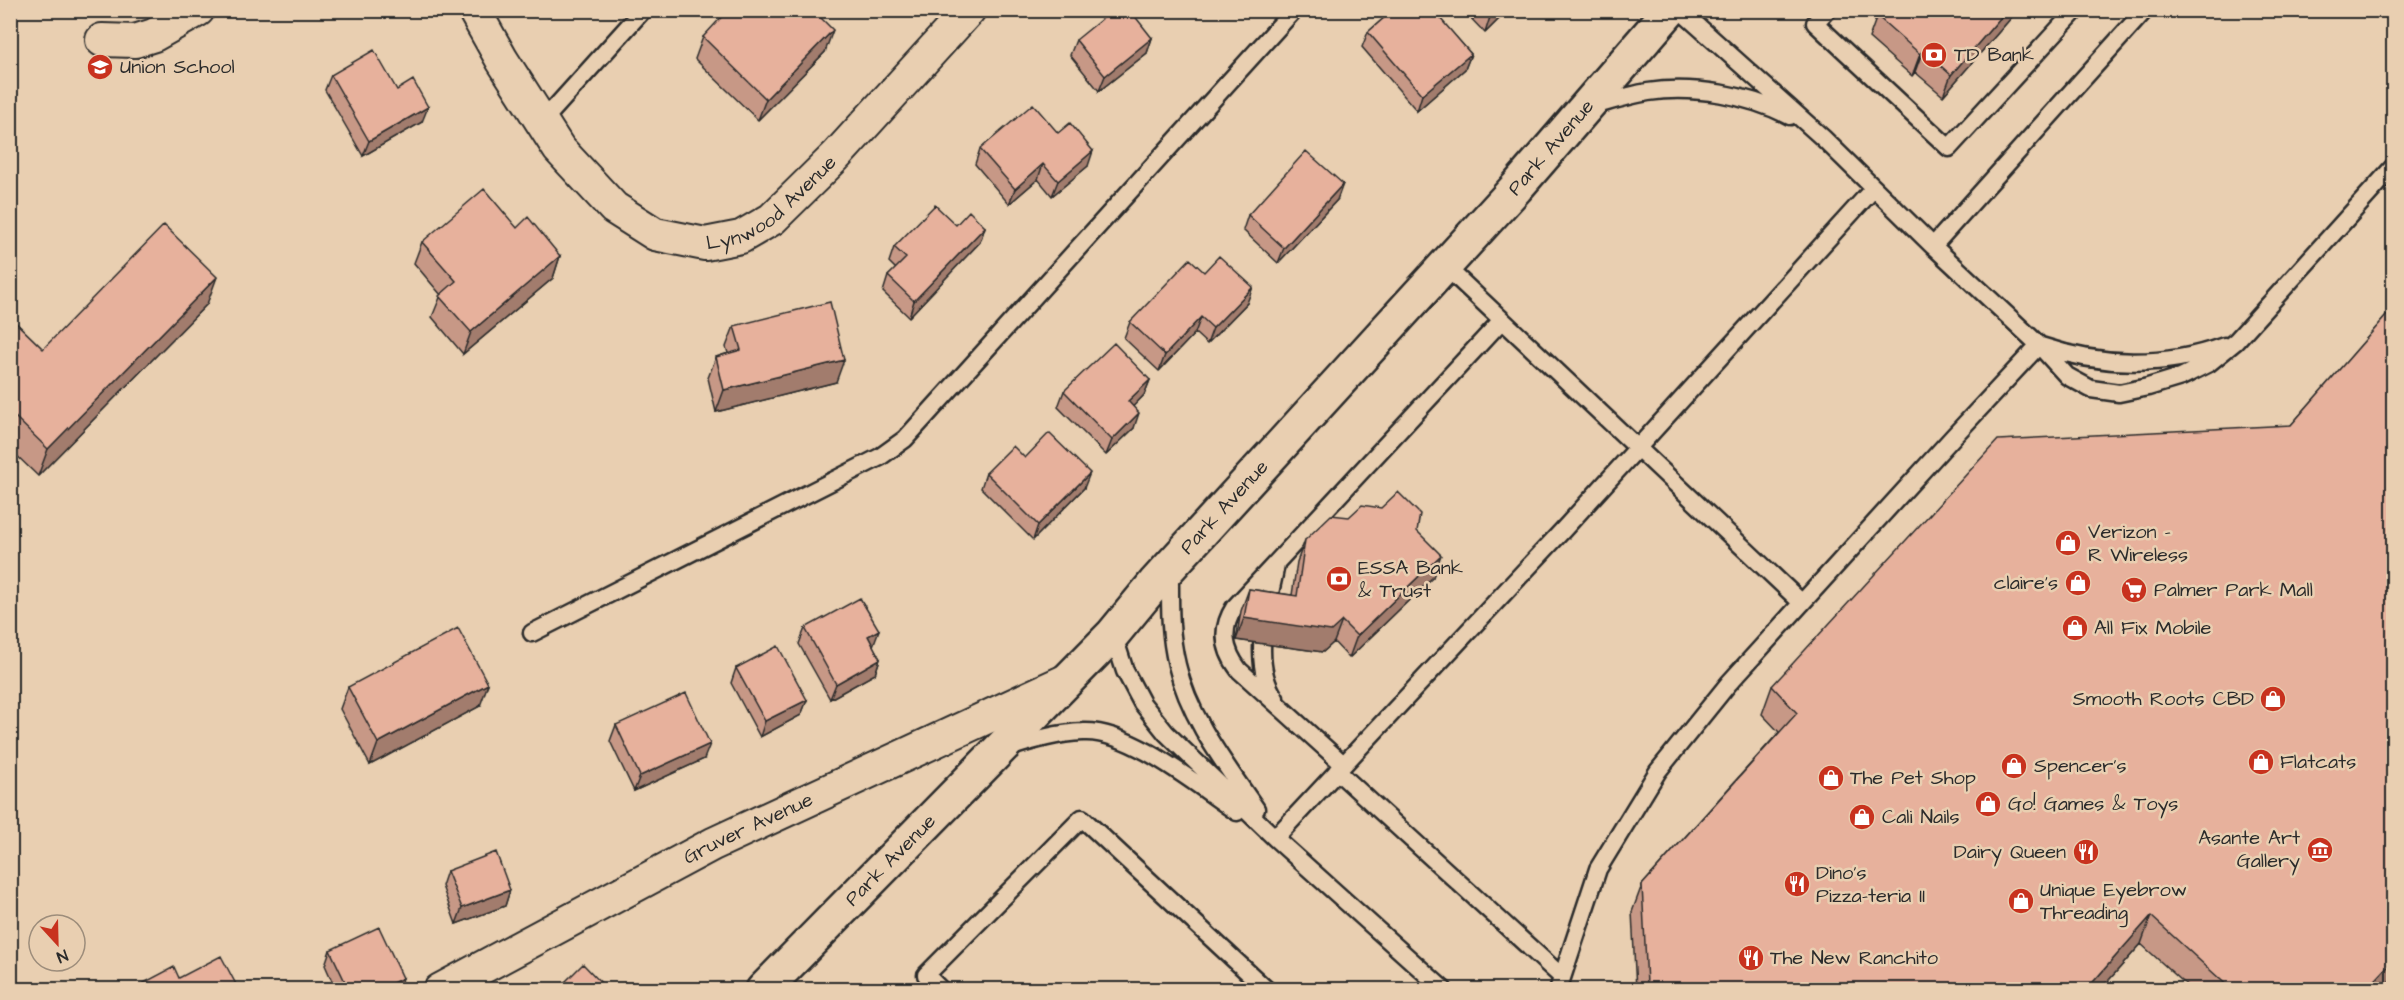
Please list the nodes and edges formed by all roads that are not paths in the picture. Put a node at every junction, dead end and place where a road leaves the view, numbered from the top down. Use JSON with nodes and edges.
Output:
{"nodes":[{"id":1,"x":198,"y":10,"type":"edge"},
{"id":2,"x":474,"y":10,"type":"edge"},
{"id":3,"x":644,"y":10,"type":"edge"},
{"id":4,"x":969,"y":10,"type":"edge"},
{"id":5,"x":1294,"y":10,"type":"edge"},
{"id":6,"x":1670,"y":10,"type":"edge"},
{"id":7,"x":1680,"y":10,"type":"edge"},
{"id":8,"x":1827,"y":10,"type":"edge"},
{"id":9,"x":2076,"y":10,"type":"edge"},
{"id":10,"x":2136,"y":14,"type":"edge"},
{"id":11,"x":102,"y":40,"type":"dead end"},
{"id":12,"x":1585,"y":108,"type":"junction"},
{"id":13,"x":542,"y":123,"type":"junction"},
{"id":14,"x":1823,"y":138,"type":"junction"},
{"id":15,"x":2394,"y":166,"type":"edge"},
{"id":16,"x":1874,"y":188,"type":"junction"},
{"id":17,"x":1933,"y":246,"type":"junction"},
{"id":18,"x":1445,"y":266,"type":"junction"},
{"id":19,"x":1502,"y":320,"type":"junction"},
{"id":20,"x":2236,"y":341,"type":"junction"},
{"id":21,"x":2039,"y":345,"type":"junction"},
{"id":22,"x":1636,"y":448,"type":"junction"},
{"id":23,"x":1276,"y":564,"type":"junction"},
{"id":24,"x":1170,"y":567,"type":"junction"},
{"id":25,"x":1802,"y":603,"type":"junction"},
{"id":26,"x":532,"y":633,"type":"dead end"},
{"id":27,"x":1113,"y":634,"type":"junction"},
{"id":28,"x":1065,"y":681,"type":"junction"},
{"id":29,"x":1282,"y":708,"type":"junction"},
{"id":30,"x":1000,"y":750,"type":"junction"},
{"id":31,"x":1340,"y":767,"type":"junction"},
{"id":32,"x":1275,"y":838,"type":"junction"},
{"id":33,"x":1560,"y":983,"type":"edge"},
{"id":34,"x":440,"y":990,"type":"edge"},
{"id":35,"x":763,"y":990,"type":"edge"},
{"id":36,"x":941,"y":990,"type":"edge"},
{"id":37,"x":1267,"y":990,"type":"edge"},
{"id":38,"x":1444,"y":990,"type":"edge"}],
"edges":[{"from":1,"to":11,"type":"street"},
{"from":2,"to":13,"type":"street","name":"Lynwood Avenue"},
{"from":3,"to":13,"type":"lane"},
{"from":4,"to":13,"type":"street","name":"Lynwood Avenue"},
{"from":5,"to":26,"type":"lane"},
{"from":6,"to":12,"type":"main road","name":"Park Avenue"},
{"from":7,"to":14,"type":"lane"},
{"from":8,"to":9,"type":"lane"},
{"from":10,"to":17,"type":"lane"},
{"from":12,"to":14,"type":"lane"},
{"from":12,"to":18,"type":"main road","name":"Park Avenue"},
{"from":14,"to":16,"type":"lane"},
{"from":15,"to":20,"type":"lane"},
{"from":16,"to":17,"type":"lane"},
{"from":16,"to":22,"type":"lane"},
{"from":17,"to":21,"type":"lane"},
{"from":18,"to":19,"type":"lane"},
{"from":18,"to":24,"type":"main road","name":"Park Avenue"},
{"from":19,"to":22,"type":"lane"},
{"from":19,"to":23,"type":"lane"},
{"from":20,"to":21,"type":"lane"},
{"from":20,"to":21,"type":"lane"},
{"from":21,"to":25,"type":"lane"},
{"from":22,"to":25,"type":"lane"},
{"from":22,"to":31,"type":"lane"},
{"from":23,"to":29,"type":"lane"},
{"from":23,"to":29,"type":"lane"},
{"from":24,"to":27,"type":"main road","name":"Park Avenue"},
{"from":24,"to":32,"type":"lane"},
{"from":25,"to":33,"type":"lane"},
{"from":27,"to":28,"type":"main road","name":"Park Avenue"},
{"from":27,"to":32,"type":"lane"},
{"from":28,"to":30,"type":"main road","name":"Park Avenue"},
{"from":28,"to":34,"type":"street","name":"Gruver Avenue"},
{"from":29,"to":31,"type":"lane"},
{"from":30,"to":32,"type":"lane"},
{"from":30,"to":35,"type":"main road","name":"Park Avenue"},
{"from":31,"to":32,"type":"lane"},
{"from":31,"to":33,"type":"lane"},
{"from":32,"to":38,"type":"lane"},
{"from":36,"to":37,"type":"lane"}]}
